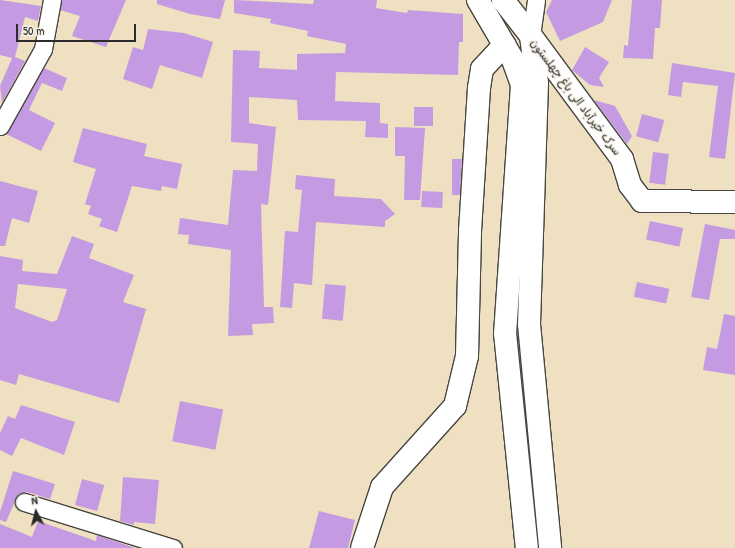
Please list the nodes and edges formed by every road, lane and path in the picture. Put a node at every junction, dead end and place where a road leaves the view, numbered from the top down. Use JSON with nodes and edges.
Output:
{"nodes":[{"id":1,"x":52,"y":0,"type":"edge"},
{"id":2,"x":478,"y":0,"type":"edge"},
{"id":3,"x":503,"y":0,"type":"edge"},
{"id":4,"x":536,"y":0,"type":"edge"},
{"id":5,"x":531,"y":36,"type":"junction"},
{"id":6,"x":504,"y":45,"type":"junction"},
{"id":7,"x":0,"y":126,"type":"edge"},
{"id":8,"x":735,"y":202,"type":"edge"},
{"id":9,"x":24,"y":502,"type":"dead end"},
{"id":10,"x":173,"y":548,"type":"edge"},
{"id":11,"x":362,"y":548,"type":"edge"},
{"id":12,"x":527,"y":548,"type":"edge"},
{"id":13,"x":550,"y":548,"type":"edge"}],
"edges":[{"from":1,"to":7,"type":"street"},
{"from":2,"to":6,"type":"main road"},
{"from":3,"to":5,"type":"main road","name":"سرک خیرآباد الی باغ چهلستون"},
{"from":4,"to":5,"type":"street"},
{"from":5,"to":8,"type":"main road","name":"سرک خیرآباد الی باغ چهلستون"},
{"from":5,"to":13,"type":"main road"},
{"from":6,"to":11,"type":"main road"},
{"from":6,"to":12,"type":"main road"},
{"from":9,"to":10,"type":"street"}]}
